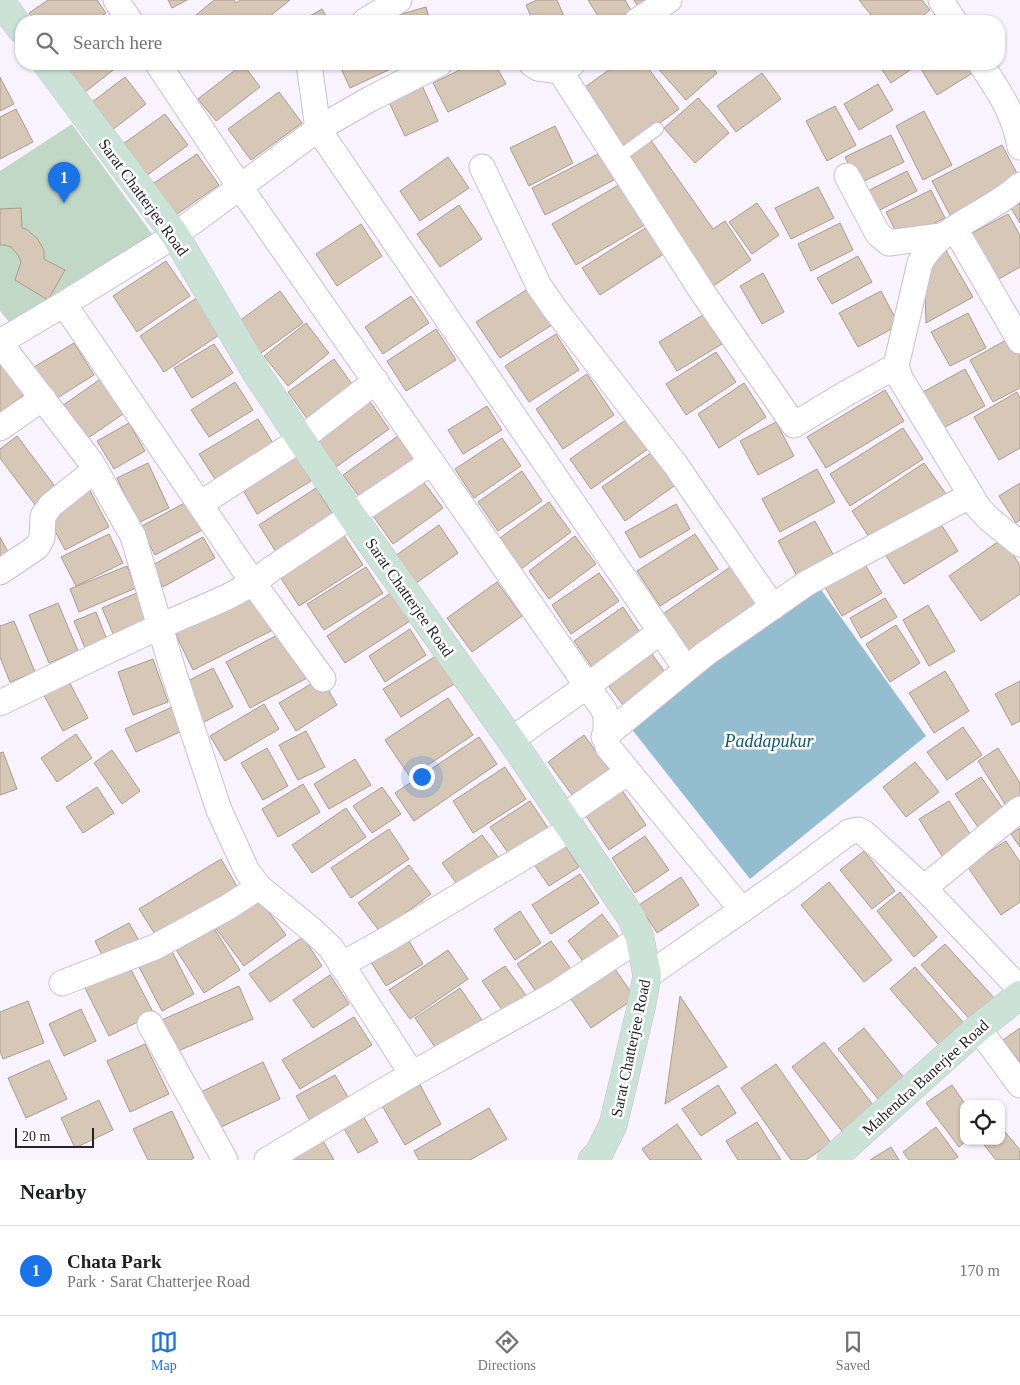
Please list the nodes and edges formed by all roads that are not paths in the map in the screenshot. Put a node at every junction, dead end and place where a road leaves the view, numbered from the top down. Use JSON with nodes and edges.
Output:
{"nodes":[{"id":1,"x":116,"y":0,"type":"edge"},
{"id":2,"x":399,"y":0,"type":"edge"},
{"id":3,"x":669,"y":0,"type":"edge"},
{"id":4,"x":941,"y":0,"type":"edge"},
{"id":5,"x":0,"y":1,"type":"edge"},
{"id":6,"x":126,"y":15,"type":"edge"},
{"id":7,"x":375,"y":15,"type":"edge"},
{"id":8,"x":646,"y":15,"type":"edge"},
{"id":9,"x":950,"y":15,"type":"edge"},
{"id":10,"x":15,"y":22,"type":"edge"},
{"id":11,"x":51,"y":70,"type":"edge"},
{"id":12,"x":162,"y":70,"type":"edge"},
{"id":13,"x":310,"y":70,"type":"edge"},
{"id":14,"x":427,"y":70,"type":"edge"},
{"id":15,"x":567,"y":70,"type":"edge"},
{"id":16,"x":985,"y":70,"type":"edge"},
{"id":17,"x":318,"y":129,"type":"junction"},
{"id":18,"x":657,"y":129,"type":"dead end"},
{"id":19,"x":1020,"y":146,"type":"edge"},
{"id":20,"x":616,"y":159,"type":"junction"},
{"id":21,"x":482,"y":167,"type":"dead end"},
{"id":22,"x":848,"y":176,"type":"dead end"},
{"id":23,"x":1020,"y":185,"type":"edge"},
{"id":24,"x":240,"y":187,"type":"junction"},
{"id":25,"x":948,"y":233,"type":"junction"},
{"id":26,"x":175,"y":235,"type":"junction"},
{"id":27,"x":64,"y":304,"type":"junction"},
{"id":28,"x":1020,"y":341,"type":"edge"},
{"id":29,"x":0,"y":342,"type":"edge"},
{"id":30,"x":896,"y":366,"type":"junction"},
{"id":31,"x":376,"y":381,"type":"junction"},
{"id":32,"x":43,"y":398,"type":"junction"},
{"id":33,"x":0,"y":428,"type":"edge"},
{"id":34,"x":301,"y":439,"type":"junction"},
{"id":35,"x":432,"y":462,"type":"junction"},
{"id":36,"x":95,"y":470,"type":"junction"},
{"id":37,"x":971,"y":495,"type":"junction"},
{"id":38,"x":200,"y":504,"type":"junction"},
{"id":39,"x":352,"y":516,"type":"junction"},
{"id":40,"x":1020,"y":544,"type":"edge"},
{"id":41,"x":0,"y":572,"type":"edge"},
{"id":42,"x":254,"y":584,"type":"junction"},
{"id":43,"x":773,"y":607,"type":"junction"},
{"id":44,"x":161,"y":626,"type":"junction"},
{"id":45,"x":660,"y":632,"type":"junction"},
{"id":46,"x":686,"y":669,"type":"junction"},
{"id":47,"x":322,"y":679,"type":"dead end"},
{"id":48,"x":587,"y":686,"type":"junction"},
{"id":49,"x":0,"y":703,"type":"edge"},
{"id":50,"x":604,"y":737,"type":"junction"},
{"id":51,"x":511,"y":740,"type":"junction"},
{"id":52,"x":628,"y":772,"type":"junction"},
{"id":53,"x":1020,"y":809,"type":"edge"},
{"id":54,"x":568,"y":822,"type":"junction"},
{"id":55,"x":259,"y":887,"type":"junction"},
{"id":56,"x":924,"y":888,"type":"junction"},
{"id":57,"x":742,"y":910,"type":"junction"},
{"id":58,"x":640,"y":938,"type":"junction"},
{"id":59,"x":341,"y":965,"type":"junction"},
{"id":60,"x":647,"y":976,"type":"junction"},
{"id":61,"x":62,"y":983,"type":"dead end"},
{"id":62,"x":1020,"y":989,"type":"edge"},
{"id":63,"x":1020,"y":995,"type":"edge"},
{"id":64,"x":150,"y":1024,"type":"dead end"},
{"id":65,"x":978,"y":1028,"type":"junction"},
{"id":66,"x":412,"y":1074,"type":"junction"},
{"id":67,"x":1020,"y":1085,"type":"edge"},
{"id":68,"x":598,"y":1158,"type":"edge"},
{"id":69,"x":225,"y":1160,"type":"edge"},
{"id":70,"x":267,"y":1160,"type":"edge"},
{"id":71,"x":831,"y":1160,"type":"edge"}],
"edges":[{"from":1,"to":6,"type":"street"},
{"from":2,"to":7,"type":"street"},
{"from":3,"to":8,"type":"street"},
{"from":4,"to":9,"type":"street"},
{"from":5,"to":10,"type":"street"},
{"from":11,"to":26,"type":"street","name":"Sarat Chatterjee Road"},
{"from":12,"to":24,"type":"street"},
{"from":13,"to":17,"type":"street"},
{"from":14,"to":17,"type":"street"},
{"from":15,"to":20,"type":"street"},
{"from":16,"to":19,"type":"street"},
{"from":17,"to":24,"type":"street"},
{"from":17,"to":45,"type":"street"},
{"from":18,"to":20,"type":"lane"},
{"from":20,"to":30,"type":"street"},
{"from":21,"to":43,"type":"street"},
{"from":22,"to":25,"type":"street"},
{"from":23,"to":25,"type":"street"},
{"from":24,"to":26,"type":"street"},
{"from":24,"to":31,"type":"street"},
{"from":25,"to":28,"type":"street"},
{"from":25,"to":30,"type":"street"},
{"from":26,"to":27,"type":"street"},
{"from":26,"to":34,"type":"street","name":"Sarat Chatterjee Road"},
{"from":27,"to":29,"type":"street"},
{"from":27,"to":38,"type":"street"},
{"from":29,"to":32,"type":"street"},
{"from":30,"to":37,"type":"street"},
{"from":31,"to":34,"type":"street"},
{"from":31,"to":35,"type":"street"},
{"from":32,"to":33,"type":"street"},
{"from":32,"to":36,"type":"street"},
{"from":34,"to":38,"type":"street"},
{"from":34,"to":39,"type":"street","name":"Sarat Chatterjee Road"},
{"from":35,"to":39,"type":"street"},
{"from":35,"to":48,"type":"street"},
{"from":36,"to":41,"type":"street"},
{"from":36,"to":44,"type":"street"},
{"from":37,"to":40,"type":"street"},
{"from":37,"to":43,"type":"street"},
{"from":38,"to":42,"type":"street"},
{"from":39,"to":42,"type":"street"},
{"from":39,"to":51,"type":"street","name":"Sarat Chatterjee Road"},
{"from":42,"to":44,"type":"street"},
{"from":42,"to":47,"type":"street"},
{"from":43,"to":46,"type":"street"},
{"from":44,"to":49,"type":"street"},
{"from":44,"to":55,"type":"street"},
{"from":45,"to":46,"type":"street"},
{"from":45,"to":48,"type":"street"},
{"from":46,"to":50,"type":"street"},
{"from":48,"to":50,"type":"street"},
{"from":48,"to":51,"type":"street"},
{"from":50,"to":52,"type":"street"},
{"from":51,"to":54,"type":"street","name":"Sarat Chatterjee Road"},
{"from":52,"to":54,"type":"street"},
{"from":52,"to":57,"type":"street"},
{"from":53,"to":56,"type":"street"},
{"from":54,"to":58,"type":"street","name":"Sarat Chatterjee Road"},
{"from":54,"to":59,"type":"street"},
{"from":55,"to":59,"type":"street"},
{"from":55,"to":61,"type":"street"},
{"from":56,"to":57,"type":"street"},
{"from":56,"to":62,"type":"street"},
{"from":57,"to":60,"type":"street"},
{"from":58,"to":60,"type":"street","name":"Sarat Chatterjee Road"},
{"from":58,"to":66,"type":"street"},
{"from":59,"to":66,"type":"street"},
{"from":60,"to":68,"type":"street","name":"Sarat Chatterjee Road"},
{"from":63,"to":65,"type":"street","name":"Mahendra Banerjee Road"},
{"from":64,"to":69,"type":"street"},
{"from":65,"to":67,"type":"street"},
{"from":65,"to":71,"type":"street","name":"Mahendra Banerjee Road"},
{"from":66,"to":70,"type":"street"}]}
